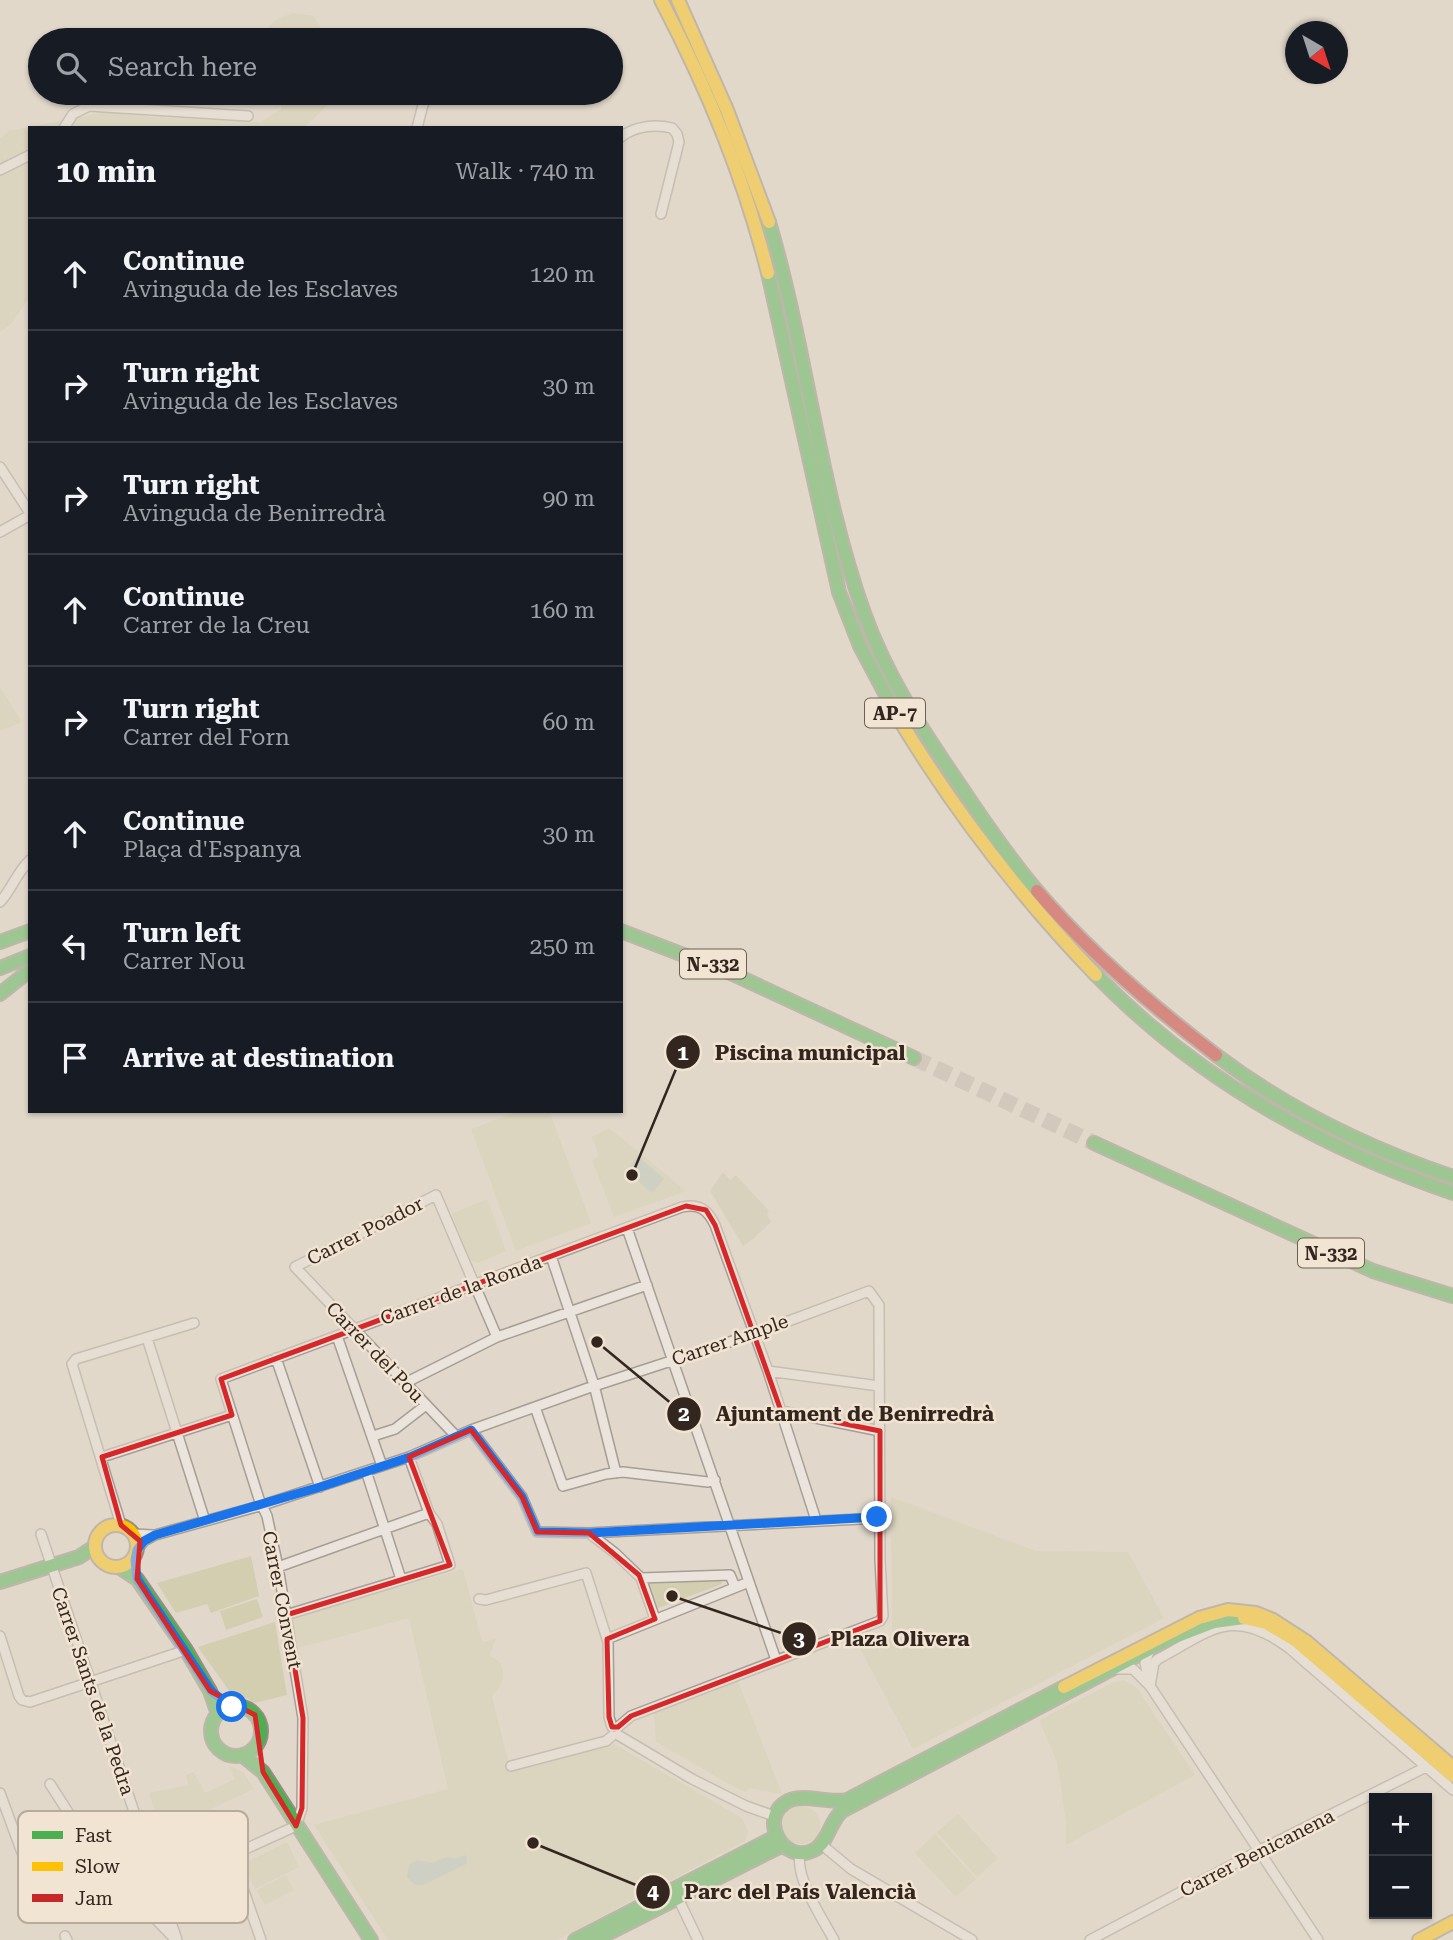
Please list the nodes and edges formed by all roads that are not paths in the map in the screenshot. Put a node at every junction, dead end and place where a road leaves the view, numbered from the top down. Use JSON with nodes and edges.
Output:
{"nodes":[{"id":1,"x":661,"y":0,"type":"edge"},
{"id":2,"x":678,"y":0,"type":"edge"},
{"id":3,"x":423,"y":105,"type":"edge"},
{"id":4,"x":248,"y":116,"type":"dead end"},
{"id":5,"x":65,"y":126,"type":"edge"},
{"id":6,"x":418,"y":126,"type":"edge"},
{"id":7,"x":623,"y":136,"type":"edge"},
{"id":8,"x":28,"y":156,"type":"edge"},
{"id":9,"x":0,"y":170,"type":"edge"},
{"id":10,"x":661,"y":214,"type":"dead end"},
{"id":11,"x":0,"y":467,"type":"edge"},
{"id":12,"x":28,"y":511,"type":"edge"},
{"id":13,"x":28,"y":515,"type":"edge"},
{"id":14,"x":0,"y":532,"type":"edge"},
{"id":15,"x":28,"y":862,"type":"edge"},
{"id":16,"x":0,"y":902,"type":"edge"},
{"id":17,"x":28,"y":932,"type":"edge"},
{"id":18,"x":623,"y":932,"type":"edge"},
{"id":19,"x":0,"y":942,"type":"edge"},
{"id":20,"x":28,"y":957,"type":"edge"},
{"id":21,"x":0,"y":968,"type":"edge"},
{"id":22,"x":28,"y":972,"type":"edge"},
{"id":23,"x":0,"y":994,"type":"edge"},
{"id":24,"x":914,"y":1058,"type":"tunnel mouth"},
{"id":25,"x":1094,"y":1143,"type":"tunnel mouth"},
{"id":26,"x":1453,"y":1177,"type":"edge"},
{"id":27,"x":1453,"y":1193,"type":"edge"},
{"id":28,"x":627,"y":1228,"type":"junction"},
{"id":29,"x":551,"y":1256,"type":"junction"},
{"id":30,"x":295,"y":1267,"type":"joint"},
{"id":31,"x":473,"y":1284,"type":"junction"},
{"id":32,"x":647,"y":1285,"type":"junction"},
{"id":33,"x":1453,"y":1296,"type":"edge"},
{"id":34,"x":571,"y":1311,"type":"junction"},
{"id":35,"x":194,"y":1322,"type":"dead end"},
{"id":36,"x":355,"y":1329,"type":"junction"},
{"id":37,"x":754,"y":1334,"type":"junction"},
{"id":38,"x":338,"y":1336,"type":"junction"},
{"id":39,"x":497,"y":1337,"type":"junction"},
{"id":40,"x":147,"y":1338,"type":"junction"},
{"id":41,"x":276,"y":1358,"type":"junction"},
{"id":42,"x":674,"y":1359,"type":"junction"},
{"id":43,"x":768,"y":1371,"type":"junction"},
{"id":44,"x":221,"y":1379,"type":"joint"},
{"id":45,"x":405,"y":1383,"type":"junction"},
{"id":46,"x":594,"y":1385,"type":"junction"},
{"id":47,"x":879,"y":1387,"type":"junction"},
{"id":48,"x":426,"y":1405,"type":"junction"},
{"id":49,"x":535,"y":1407,"type":"junction"},
{"id":50,"x":781,"y":1411,"type":"junction"},
{"id":51,"x":232,"y":1415,"type":"junction"},
{"id":52,"x":471,"y":1430,"type":"junction"},
{"id":53,"x":880,"y":1431,"type":"junction"},
{"id":54,"x":177,"y":1433,"type":"junction"},
{"id":55,"x":373,"y":1436,"type":"junction"},
{"id":56,"x":456,"y":1437,"type":"junction"},
{"id":57,"x":102,"y":1457,"type":"junction"},
{"id":58,"x":410,"y":1457,"type":"junction"},
{"id":59,"x":383,"y":1466,"type":"junction"},
{"id":60,"x":366,"y":1471,"type":"junction"},
{"id":61,"x":616,"y":1472,"type":"junction"},
{"id":62,"x":715,"y":1480,"type":"junction"},
{"id":63,"x":320,"y":1487,"type":"junction"},
{"id":64,"x":262,"y":1505,"type":"junction"},
{"id":65,"x":429,"y":1513,"type":"junction"},
{"id":66,"x":880,"y":1518,"type":"junction"},
{"id":67,"x":816,"y":1520,"type":"junction"},
{"id":68,"x":205,"y":1521,"type":"junction"},
{"id":69,"x":117,"y":1525,"type":"junction"},
{"id":70,"x":731,"y":1526,"type":"junction"},
{"id":71,"x":384,"y":1530,"type":"junction"},
{"id":72,"x":589,"y":1533,"type":"junction"},
{"id":73,"x":41,"y":1534,"type":"dead end"},
{"id":74,"x":134,"y":1534,"type":"junction"},
{"id":75,"x":155,"y":1535,"type":"junction"},
{"id":76,"x":94,"y":1547,"type":"junction"},
{"id":77,"x":136,"y":1553,"type":"junction"},
{"id":78,"x":79,"y":1557,"type":"junction"},
{"id":79,"x":102,"y":1562,"type":"junction"},
{"id":80,"x":51,"y":1566,"type":"junction"},
{"id":81,"x":119,"y":1567,"type":"junction"},
{"id":82,"x":278,"y":1567,"type":"junction"},
{"id":83,"x":642,"y":1578,"type":"junction"},
{"id":84,"x":137,"y":1579,"type":"junction"},
{"id":85,"x":401,"y":1579,"type":"junction"},
{"id":86,"x":0,"y":1582,"type":"edge"},
{"id":87,"x":749,"y":1582,"type":"junction"},
{"id":88,"x":735,"y":1587,"type":"junction"},
{"id":89,"x":479,"y":1600,"type":"dead end"},
{"id":90,"x":286,"y":1615,"type":"junction"},
{"id":91,"x":655,"y":1619,"type":"junction"},
{"id":92,"x":0,"y":1636,"type":"edge"},
{"id":93,"x":607,"y":1639,"type":"junction"},
{"id":94,"x":1150,"y":1649,"type":"junction"},
{"id":95,"x":186,"y":1650,"type":"junction"},
{"id":96,"x":776,"y":1660,"type":"junction"},
{"id":97,"x":1115,"y":1669,"type":"junction"},
{"id":98,"x":89,"y":1681,"type":"junction"},
{"id":99,"x":1150,"y":1686,"type":"junction"},
{"id":100,"x":211,"y":1691,"type":"junction"},
{"id":101,"x":232,"y":1707,"type":"junction"},
{"id":102,"x":218,"y":1714,"type":"junction"},
{"id":103,"x":617,"y":1733,"type":"junction"},
{"id":104,"x":259,"y":1741,"type":"junction"},
{"id":105,"x":242,"y":1755,"type":"junction"},
{"id":106,"x":512,"y":1766,"type":"dead end"},
{"id":107,"x":1426,"y":1767,"type":"junction"},
{"id":108,"x":1453,"y":1767,"type":"edge"},
{"id":109,"x":262,"y":1772,"type":"junction"},
{"id":110,"x":1453,"y":1776,"type":"edge"},
{"id":111,"x":50,"y":1784,"type":"dead end"},
{"id":112,"x":1453,"y":1790,"type":"edge"},
{"id":113,"x":0,"y":1793,"type":"edge"},
{"id":114,"x":815,"y":1801,"type":"junction"},
{"id":115,"x":67,"y":1811,"type":"edge"},
{"id":116,"x":134,"y":1811,"type":"edge"},
{"id":117,"x":774,"y":1816,"type":"junction"},
{"id":118,"x":296,"y":1826,"type":"junction"},
{"id":119,"x":828,"y":1830,"type":"junction"},
{"id":120,"x":778,"y":1841,"type":"junction"},
{"id":121,"x":18,"y":1842,"type":"edge"},
{"id":122,"x":821,"y":1844,"type":"junction"},
{"id":123,"x":248,"y":1847,"type":"edge"},
{"id":124,"x":1258,"y":1851,"type":"junction"},
{"id":125,"x":800,"y":1854,"type":"junction"},
{"id":126,"x":676,"y":1894,"type":"junction"},
{"id":127,"x":248,"y":1903,"type":"edge"},
{"id":128,"x":1453,"y":1922,"type":"edge"},
{"id":129,"x":160,"y":1923,"type":"edge"},
{"id":130,"x":172,"y":1923,"type":"edge"},
{"id":131,"x":177,"y":1940,"type":"edge"},
{"id":132,"x":261,"y":1940,"type":"edge"},
{"id":133,"x":371,"y":1940,"type":"edge"},
{"id":134,"x":575,"y":1940,"type":"edge"},
{"id":135,"x":595,"y":1940,"type":"edge"},
{"id":136,"x":698,"y":1940,"type":"edge"},
{"id":137,"x":834,"y":1940,"type":"edge"},
{"id":138,"x":972,"y":1940,"type":"edge"},
{"id":139,"x":1090,"y":1940,"type":"edge"},
{"id":140,"x":1318,"y":1940,"type":"edge"},
{"id":141,"x":1419,"y":1940,"type":"edge"}],
"edges":[{"from":1,"to":27,"type":"main road","number":"AP-7"},
{"from":2,"to":26,"type":"main road","number":"AP-7"},
{"from":3,"to":6,"type":"street"},
{"from":4,"to":5,"type":"street"},
{"from":7,"to":10,"type":"street"},
{"from":8,"to":9,"type":"street"},
{"from":11,"to":12,"type":"street"},
{"from":13,"to":14,"type":"street"},
{"from":15,"to":16,"type":"street"},
{"from":17,"to":19,"type":"main road"},
{"from":18,"to":24,"type":"main road","number":"N-332"},
{"from":20,"to":21,"type":"main road"},
{"from":22,"to":23,"type":"main road"},
{"from":25,"to":33,"type":"main road","number":"N-332"},
{"from":28,"to":29,"type":"street","name":"Carrer de la Ronda"},
{"from":28,"to":32,"type":"street"},
{"from":28,"to":37,"type":"street","name":"Carrer de la Ronda"},
{"from":29,"to":31,"type":"street","name":"Carrer de la Ronda"},
{"from":29,"to":34,"type":"street"},
{"from":30,"to":31,"type":"street","name":"Carrer Poador"},
{"from":30,"to":36,"type":"street","name":"Carrer del Pou"},
{"from":31,"to":36,"type":"street","name":"Carrer de la Ronda"},
{"from":31,"to":39,"type":"street"},
{"from":32,"to":34,"type":"street"},
{"from":32,"to":42,"type":"street"},
{"from":34,"to":39,"type":"street"},
{"from":34,"to":46,"type":"street"},
{"from":35,"to":40,"type":"street"},
{"from":36,"to":38,"type":"street","name":"Carrer de la Ronda"},
{"from":36,"to":45,"type":"street","name":"Carrer del Pou"},
{"from":37,"to":42,"type":"street","name":"Carrer Ample"},
{"from":37,"to":43,"type":"street"},
{"from":37,"to":47,"type":"street","name":"Carrer Ample"},
{"from":38,"to":41,"type":"street","name":"Carrer de la Ronda"},
{"from":38,"to":55,"type":"street"},
{"from":39,"to":45,"type":"street"},
{"from":40,"to":54,"type":"street"},
{"from":40,"to":57,"type":"street"},
{"from":41,"to":44,"type":"street","name":"Carrer de la Ronda"},
{"from":41,"to":63,"type":"street"},
{"from":42,"to":46,"type":"street","name":"Carrer Ample"},
{"from":42,"to":62,"type":"street"},
{"from":43,"to":47,"type":"street"},
{"from":43,"to":50,"type":"street"},
{"from":44,"to":51,"type":"street","name":"Carrer Convent"},
{"from":45,"to":48,"type":"street","name":"Carrer del Pou"},
{"from":46,"to":49,"type":"street","name":"Carrer Ample"},
{"from":46,"to":61,"type":"street"},
{"from":47,"to":53,"type":"street"},
{"from":48,"to":55,"type":"street"},
{"from":48,"to":56,"type":"street","name":"Carrer del Pou"},
{"from":49,"to":52,"type":"street","name":"Carrer Ample"},
{"from":49,"to":61,"type":"street"},
{"from":50,"to":53,"type":"street"},
{"from":50,"to":67,"type":"street"},
{"from":51,"to":54,"type":"street"},
{"from":51,"to":64,"type":"street","name":"Carrer Convent"},
{"from":52,"to":56,"type":"street","name":"Carrer Ample"},
{"from":52,"to":72,"type":"street"},
{"from":53,"to":66,"type":"street"},
{"from":54,"to":57,"type":"street"},
{"from":54,"to":68,"type":"street"},
{"from":55,"to":59,"type":"street"},
{"from":56,"to":58,"type":"street","name":"Carrer Ample"},
{"from":57,"to":69,"type":"street"},
{"from":58,"to":59,"type":"street","name":"Carrer Ample"},
{"from":58,"to":65,"type":"street"},
{"from":59,"to":60,"type":"street","name":"Carrer Ample"},
{"from":60,"to":63,"type":"street","name":"Carrer Ample"},
{"from":60,"to":71,"type":"street"},
{"from":61,"to":62,"type":"street"},
{"from":62,"to":70,"type":"street"},
{"from":63,"to":64,"type":"street","name":"Carrer Ample"},
{"from":64,"to":68,"type":"street","name":"Carrer Ample"},
{"from":64,"to":82,"type":"street","name":"Carrer Convent"},
{"from":65,"to":71,"type":"street"},
{"from":65,"to":85,"type":"street"},
{"from":66,"to":67,"type":"street"},
{"from":66,"to":96,"type":"street"},
{"from":67,"to":70,"type":"street"},
{"from":68,"to":75,"type":"street","name":"Carrer Ample"},
{"from":69,"to":74,"type":"main road"},
{"from":69,"to":76,"type":"main road"},
{"from":70,"to":72,"type":"street"},
{"from":70,"to":87,"type":"street"},
{"from":71,"to":82,"type":"street"},
{"from":71,"to":85,"type":"street"},
{"from":72,"to":83,"type":"street"},
{"from":73,"to":80,"type":"street","name":"Carrer Sants de la Pedra"},
{"from":74,"to":75,"type":"street"},
{"from":74,"to":77,"type":"main road"},
{"from":75,"to":77,"type":"street"},
{"from":76,"to":78,"type":"main road"},
{"from":76,"to":79,"type":"main road"},
{"from":77,"to":81,"type":"main road"},
{"from":77,"to":84,"type":"main road"},
{"from":78,"to":79,"type":"main road"},
{"from":78,"to":80,"type":"main road"},
{"from":79,"to":81,"type":"main road"},
{"from":80,"to":86,"type":"main road"},
{"from":80,"to":98,"type":"street","name":"Carrer Sants de la Pedra"},
{"from":81,"to":84,"type":"main road"},
{"from":82,"to":90,"type":"street","name":"Carrer Convent"},
{"from":83,"to":88,"type":"street"},
{"from":83,"to":91,"type":"street"},
{"from":84,"to":95,"type":"main road"},
{"from":85,"to":90,"type":"street"},
{"from":87,"to":88,"type":"street"},
{"from":87,"to":96,"type":"street"},
{"from":88,"to":91,"type":"street"},
{"from":89,"to":93,"type":"street"},
{"from":90,"to":118,"type":"street","name":"Carrer Convent"},
{"from":91,"to":93,"type":"street"},
{"from":92,"to":98,"type":"street"},
{"from":93,"to":103,"type":"street"},
{"from":94,"to":97,"type":"main road"},
{"from":94,"to":99,"type":"street"},
{"from":94,"to":110,"type":"main road"},
{"from":95,"to":98,"type":"street"},
{"from":95,"to":100,"type":"main road"},
{"from":96,"to":103,"type":"street"},
{"from":97,"to":99,"type":"street"},
{"from":97,"to":119,"type":"main road"},
{"from":98,"to":116,"type":"street","name":"Carrer Sants de la Pedra"},
{"from":99,"to":107,"type":"street"},
{"from":99,"to":124,"type":"street"},
{"from":100,"to":101,"type":"main road"},
{"from":100,"to":102,"type":"main road"},
{"from":101,"to":102,"type":"main road"},
{"from":101,"to":104,"type":"main road"},
{"from":102,"to":105,"type":"main road"},
{"from":103,"to":106,"type":"street"},
{"from":103,"to":117,"type":"street"},
{"from":104,"to":105,"type":"main road"},
{"from":104,"to":109,"type":"main road"},
{"from":105,"to":109,"type":"main road"},
{"from":107,"to":112,"type":"street"},
{"from":107,"to":124,"type":"street","name":"Carrer Benicanena"},
{"from":108,"to":114,"type":"main road"},
{"from":109,"to":118,"type":"main road"},
{"from":111,"to":115,"type":"street"},
{"from":113,"to":121,"type":"street"},
{"from":114,"to":117,"type":"main road"},
{"from":114,"to":119,"type":"main road"},
{"from":117,"to":120,"type":"main road"},
{"from":118,"to":123,"type":"street"},
{"from":118,"to":133,"type":"main road"},
{"from":119,"to":122,"type":"main road"},
{"from":120,"to":125,"type":"main road"},
{"from":120,"to":126,"type":"main road"},
{"from":122,"to":125,"type":"main road"},
{"from":122,"to":138,"type":"street"},
{"from":124,"to":139,"type":"street","name":"Carrer Benicanena"},
{"from":124,"to":140,"type":"street"},
{"from":125,"to":137,"type":"street"},
{"from":126,"to":134,"type":"main road"},
{"from":126,"to":135,"type":"main road"},
{"from":126,"to":136,"type":"street"},
{"from":127,"to":132,"type":"street"},
{"from":128,"to":141,"type":"main road"},
{"from":129,"to":131,"type":"street"},
{"from":130,"to":131,"type":"street","name":"Carrer Sants de la Pedra"}]}
